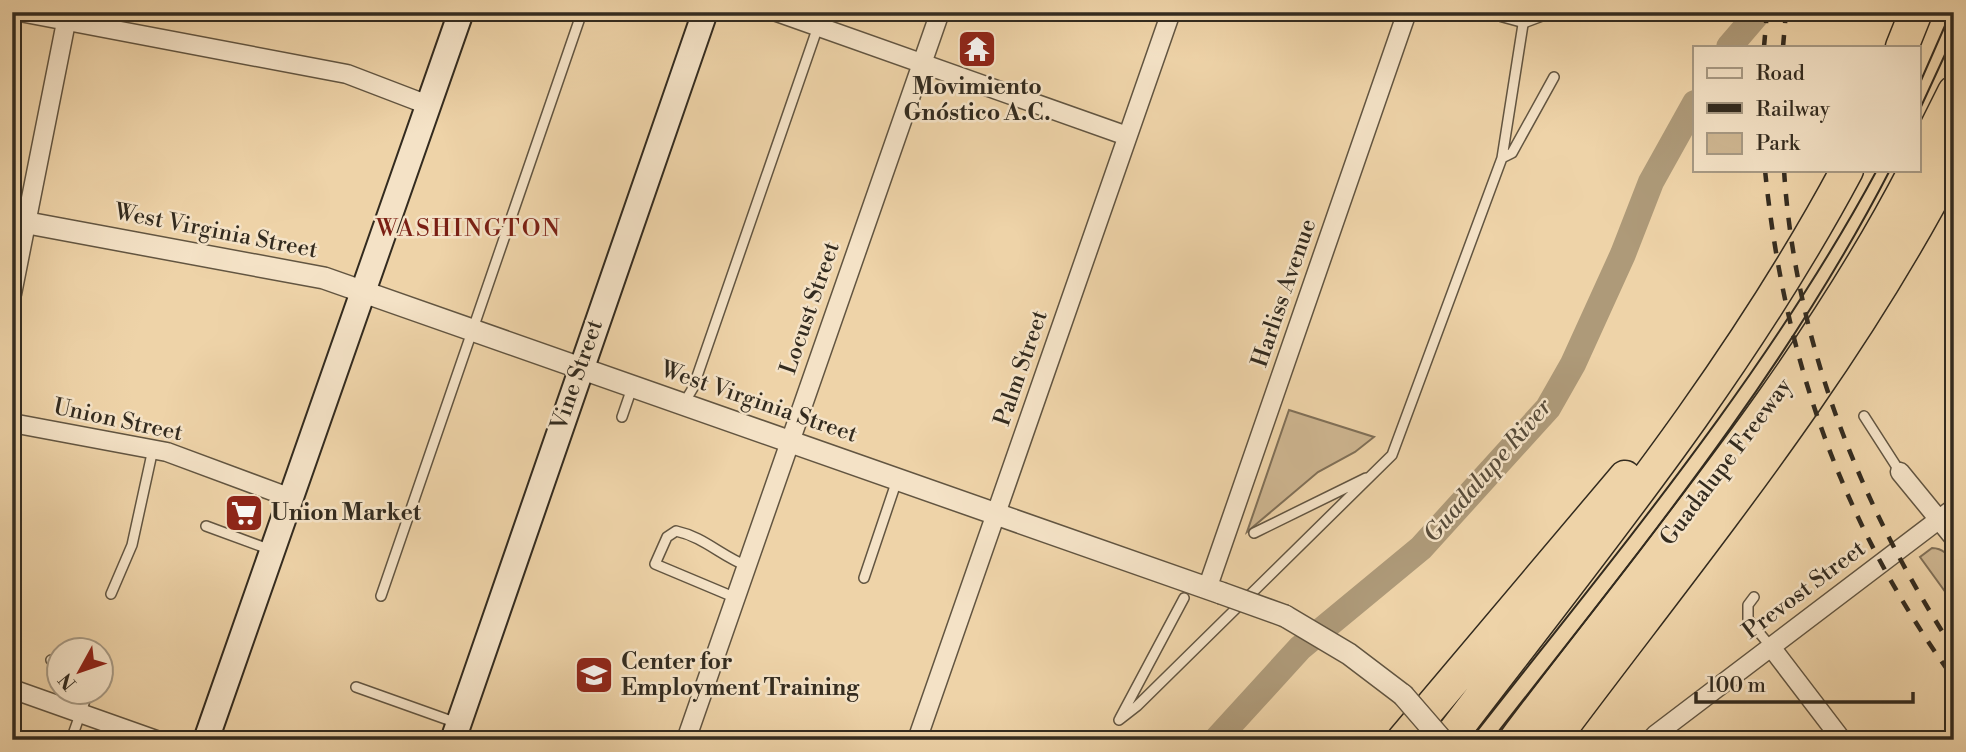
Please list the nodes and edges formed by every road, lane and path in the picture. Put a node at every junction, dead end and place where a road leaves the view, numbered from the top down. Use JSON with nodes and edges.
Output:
{"nodes":[{"id":1,"x":20,"y":12,"type":"edge"},
{"id":2,"x":461,"y":12,"type":"edge"},
{"id":3,"x":582,"y":12,"type":"edge"},
{"id":4,"x":705,"y":12,"type":"edge"},
{"id":5,"x":777,"y":12,"type":"edge"},
{"id":6,"x":940,"y":12,"type":"edge"},
{"id":7,"x":1171,"y":12,"type":"edge"},
{"id":8,"x":1407,"y":12,"type":"edge"},
{"id":9,"x":1502,"y":12,"type":"edge"},
{"id":10,"x":1916,"y":12,"type":"edge"},
{"id":11,"x":1533,"y":15,"type":"edge"},
{"id":12,"x":67,"y":17,"type":"edge"},
{"id":13,"x":820,"y":19,"type":"edge"},
{"id":14,"x":1902,"y":46,"type":"edge"},
{"id":15,"x":922,"y":63,"type":"junction"},
{"id":16,"x":1554,"y":77,"type":"dead end"},
{"id":17,"x":1954,"y":92,"type":"edge"},
{"id":18,"x":428,"y":105,"type":"junction"},
{"id":19,"x":1127,"y":136,"type":"junction"},
{"id":20,"x":1954,"y":157,"type":"edge"},
{"id":21,"x":1502,"y":158,"type":"junction"},
{"id":22,"x":1920,"y":160,"type":"edge"},
{"id":23,"x":1846,"y":172,"type":"edge"},
{"id":24,"x":1914,"y":172,"type":"edge"},
{"id":25,"x":18,"y":221,"type":"edge"},
{"id":26,"x":364,"y":292,"type":"junction"},
{"id":27,"x":12,"y":293,"type":"edge"},
{"id":28,"x":472,"y":330,"type":"junction"},
{"id":29,"x":580,"y":367,"type":"junction"},
{"id":30,"x":1727,"y":370,"type":"junction"},
{"id":31,"x":633,"y":386,"type":"junction"},
{"id":32,"x":684,"y":403,"type":"junction"},
{"id":33,"x":1864,"y":416,"type":"dead end"},
{"id":34,"x":622,"y":417,"type":"dead end"},
{"id":35,"x":12,"y":423,"type":"edge"},
{"id":36,"x":790,"y":441,"type":"junction"},
{"id":37,"x":153,"y":449,"type":"junction"},
{"id":38,"x":1900,"y":472,"type":"joint"},
{"id":39,"x":1374,"y":475,"type":"junction"},
{"id":40,"x":898,"y":478,"type":"junction"},
{"id":41,"x":291,"y":498,"type":"junction"},
{"id":42,"x":997,"y":513,"type":"junction"},
{"id":43,"x":1947,"y":513,"type":"edge"},
{"id":44,"x":206,"y":526,"type":"dead end"},
{"id":45,"x":1254,"y":533,"type":"dead end"},
{"id":46,"x":1954,"y":538,"type":"edge"},
{"id":47,"x":272,"y":550,"type":"junction"},
{"id":48,"x":747,"y":566,"type":"junction"},
{"id":49,"x":864,"y":578,"type":"dead end"},
{"id":50,"x":1214,"y":591,"type":"junction"},
{"id":51,"x":111,"y":594,"type":"dead end"},
{"id":52,"x":382,"y":596,"type":"dead end"},
{"id":53,"x":1754,"y":597,"type":"dead end"},
{"id":54,"x":736,"y":598,"type":"junction"},
{"id":55,"x":1184,"y":598,"type":"dead end"},
{"id":56,"x":1771,"y":647,"type":"junction"},
{"id":57,"x":1618,"y":656,"type":"junction"},
{"id":58,"x":356,"y":687,"type":"dead end"},
{"id":59,"x":12,"y":689,"type":"edge"},
{"id":60,"x":84,"y":706,"type":"edge"},
{"id":61,"x":82,"y":714,"type":"junction"},
{"id":62,"x":455,"y":731,"type":"edge"},
{"id":63,"x":72,"y":740,"type":"edge"},
{"id":64,"x":156,"y":740,"type":"edge"},
{"id":65,"x":206,"y":740,"type":"edge"},
{"id":66,"x":685,"y":740,"type":"edge"},
{"id":67,"x":917,"y":740,"type":"edge"},
{"id":68,"x":1403,"y":740,"type":"edge"},
{"id":69,"x":1442,"y":740,"type":"edge"},
{"id":70,"x":1448,"y":740,"type":"edge"},
{"id":71,"x":1515,"y":740,"type":"edge"},
{"id":72,"x":1553,"y":740,"type":"edge"},
{"id":73,"x":1560,"y":740,"type":"edge"},
{"id":74,"x":1654,"y":740,"type":"edge"},
{"id":75,"x":1842,"y":740,"type":"edge"}],
"edges":[{"from":1,"to":12,"type":"street"},
{"from":2,"to":18,"type":"main road"},
{"from":3,"to":28,"type":"lane"},
{"from":4,"to":29,"type":"main road","name":"Vine Street"},
{"from":5,"to":13,"type":"street"},
{"from":6,"to":15,"type":"street","name":"Locust Street"},
{"from":7,"to":19,"type":"street","name":"Palm Street"},
{"from":8,"to":50,"type":"street","name":"Harliss Avenue"},
{"from":9,"to":11,"type":"street"},
{"from":10,"to":14,"type":"highway"},
{"from":11,"to":21,"type":"lane"},
{"from":12,"to":18,"type":"street"},
{"from":12,"to":25,"type":"street"},
{"from":13,"to":15,"type":"street"},
{"from":13,"to":32,"type":"lane"},
{"from":15,"to":19,"type":"street"},
{"from":15,"to":36,"type":"street","name":"Locust Street"},
{"from":16,"to":21,"type":"lane"},
{"from":17,"to":22,"type":"highway"},
{"from":18,"to":26,"type":"main road"},
{"from":19,"to":42,"type":"street","name":"Palm Street"},
{"from":20,"to":57,"type":"highway"},
{"from":21,"to":39,"type":"lane"},
{"from":23,"to":30,"type":"highway"},
{"from":24,"to":71,"type":"highway","name":"Guadalupe Freeway"},
{"from":25,"to":26,"type":"street","name":"West Virginia Street"},
{"from":25,"to":27,"type":"street"},
{"from":26,"to":28,"type":"street","name":"West Virginia Street"},
{"from":26,"to":41,"type":"main road"},
{"from":28,"to":29,"type":"street","name":"West Virginia Street"},
{"from":28,"to":52,"type":"lane"},
{"from":29,"to":31,"type":"street","name":"West Virginia Street"},
{"from":29,"to":62,"type":"main road","name":"Vine Street"},
{"from":30,"to":68,"type":"highway"},
{"from":30,"to":70,"type":"highway"},
{"from":31,"to":32,"type":"street","name":"West Virginia Street"},
{"from":31,"to":34,"type":"lane"},
{"from":32,"to":36,"type":"street","name":"West Virginia Street"},
{"from":33,"to":38,"type":"lane"},
{"from":35,"to":37,"type":"street","name":"Union Street"},
{"from":36,"to":40,"type":"street","name":"West Virginia Street"},
{"from":36,"to":48,"type":"street","name":"Locust Street"},
{"from":37,"to":41,"type":"street","name":"Union Street"},
{"from":37,"to":51,"type":"lane"},
{"from":38,"to":43,"type":"street"},
{"from":39,"to":45,"type":"lane"},
{"from":39,"to":55,"type":"lane"},
{"from":40,"to":42,"type":"street","name":"West Virginia Street"},
{"from":40,"to":49,"type":"lane"},
{"from":41,"to":47,"type":"main road"},
{"from":42,"to":50,"type":"street","name":"West Virginia Street"},
{"from":42,"to":67,"type":"street","name":"Palm Street"},
{"from":43,"to":46,"type":"street"},
{"from":43,"to":56,"type":"street","name":"Prevost Street"},
{"from":44,"to":47,"type":"lane"},
{"from":47,"to":65,"type":"main road"},
{"from":48,"to":54,"type":"street","name":"Locust Street"},
{"from":48,"to":54,"type":"lane"},
{"from":50,"to":69,"type":"street","name":"West Virginia Street","bridge":true},
{"from":53,"to":56,"type":"lane"},
{"from":54,"to":66,"type":"street","name":"Locust Street"},
{"from":56,"to":74,"type":"street","name":"Prevost Street"},
{"from":56,"to":75,"type":"street"},
{"from":57,"to":72,"type":"highway"},
{"from":57,"to":73,"type":"highway"},
{"from":58,"to":62,"type":"lane"},
{"from":59,"to":61,"type":"street"},
{"from":60,"to":61,"type":"lane"},
{"from":61,"to":63,"type":"lane"},
{"from":61,"to":64,"type":"street"}]}
